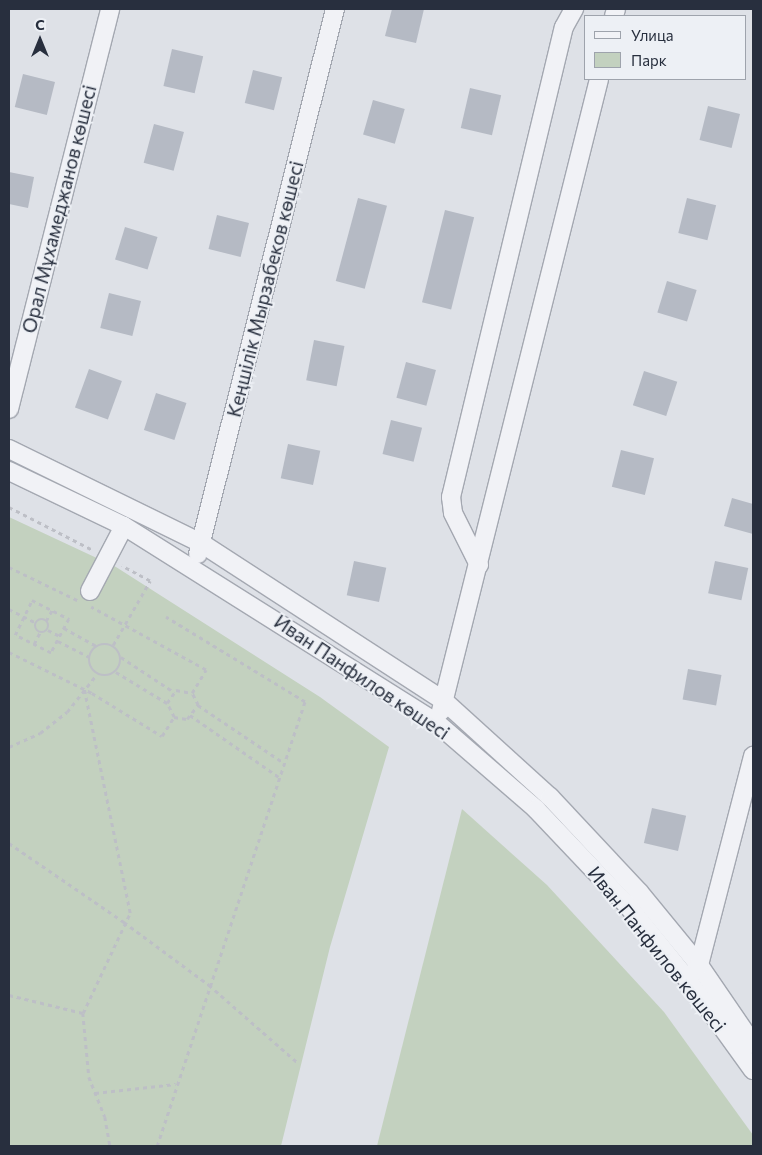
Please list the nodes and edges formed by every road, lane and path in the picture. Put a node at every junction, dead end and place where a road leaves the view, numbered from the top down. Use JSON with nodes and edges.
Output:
{"nodes":[{"id":1,"x":110,"y":9,"type":"edge"},
{"id":2,"x":335,"y":9,"type":"edge"},
{"id":3,"x":574,"y":9,"type":"edge"},
{"id":4,"x":599,"y":80,"type":"edge"},
{"id":5,"x":9,"y":409,"type":"edge"},
{"id":6,"x":9,"y":449,"type":"edge"},
{"id":7,"x":9,"y":471,"type":"edge"},
{"id":8,"x":9,"y":507,"type":"edge"},
{"id":9,"x":124,"y":526,"type":"junction"},
{"id":10,"x":201,"y":543,"type":"junction"},
{"id":11,"x":108,"y":558,"type":"junction"},
{"id":12,"x":479,"y":566,"type":"junction"},
{"id":13,"x":9,"y":567,"type":"edge"},
{"id":14,"x":194,"y":568,"type":"junction"},
{"id":15,"x":90,"y":591,"type":"dead end"},
{"id":16,"x":9,"y":609,"type":"edge"},
{"id":17,"x":52,"y":610,"type":"junction"},
{"id":18,"x":24,"y":617,"type":"junction"},
{"id":19,"x":166,"y":617,"type":"dead end"},
{"id":20,"x":46,"y":621,"type":"junction"},
{"id":21,"x":36,"y":623,"type":"junction"},
{"id":22,"x":126,"y":625,"type":"junction"},
{"id":23,"x":64,"y":628,"type":"junction"},
{"id":24,"x":48,"y":630,"type":"junction"},
{"id":25,"x":40,"y":632,"type":"junction"},
{"id":26,"x":60,"y":636,"type":"junction"},
{"id":27,"x":58,"y":641,"type":"junction"},
{"id":28,"x":34,"y":644,"type":"junction"},
{"id":29,"x":113,"y":645,"type":"junction"},
{"id":30,"x":97,"y":646,"type":"junction"},
{"id":31,"x":9,"y":652,"type":"edge"},
{"id":32,"x":89,"y":656,"type":"junction"},
{"id":33,"x":121,"y":657,"type":"junction"},
{"id":34,"x":116,"y":672,"type":"junction"},
{"id":35,"x":97,"y":674,"type":"junction"},
{"id":36,"x":85,"y":690,"type":"junction"},
{"id":37,"x":175,"y":692,"type":"junction"},
{"id":38,"x":192,"y":693,"type":"junction"},
{"id":39,"x":84,"y":694,"type":"junction"},
{"id":40,"x":444,"y":701,"type":"junction"},
{"id":41,"x":167,"y":703,"type":"junction"},
{"id":42,"x":198,"y":705,"type":"junction"},
{"id":43,"x":190,"y":715,"type":"junction"},
{"id":44,"x":174,"y":717,"type":"junction"},
{"id":45,"x":438,"y":724,"type":"junction"},
{"id":46,"x":9,"y":747,"type":"edge"},
{"id":47,"x":753,"y":756,"type":"edge"},
{"id":48,"x":284,"y":763,"type":"junction"},
{"id":49,"x":280,"y":777,"type":"junction"},
{"id":50,"x":9,"y":843,"type":"edge"},
{"id":51,"x":124,"y":922,"type":"junction"},
{"id":52,"x":699,"y":965,"type":"junction"},
{"id":53,"x":688,"y":980,"type":"junction"},
{"id":54,"x":209,"y":985,"type":"junction"},
{"id":55,"x":9,"y":995,"type":"edge"},
{"id":56,"x":83,"y":1013,"type":"junction"},
{"id":57,"x":753,"y":1044,"type":"edge"},
{"id":58,"x":751,"y":1061,"type":"edge"},
{"id":59,"x":298,"y":1063,"type":"dead end"},
{"id":60,"x":176,"y":1084,"type":"junction"},
{"id":61,"x":95,"y":1093,"type":"junction"},
{"id":62,"x":110,"y":1146,"type":"edge"},
{"id":63,"x":156,"y":1146,"type":"edge"}],
"edges":[{"from":1,"to":5,"type":"street","name":"Орал Мұхамеджанов көшесі"},
{"from":2,"to":10,"type":"street","name":"Кеңшілік Мырзабеков көшесі"},
{"from":3,"to":12,"type":"street"},
{"from":4,"to":12,"type":"street"},
{"from":6,"to":10,"type":"street","name":"Иван Панфилов көшесі"},
{"from":7,"to":9,"type":"street","name":"Иван Панфилов көшесі"},
{"from":8,"to":11,"type":"path"},
{"from":9,"to":11,"type":"street"},
{"from":9,"to":14,"type":"street","name":"Иван Панфилов көшесі"},
{"from":10,"to":14,"type":"street","name":"Кеңшілік Мырзабеков көшесі"},
{"from":10,"to":40,"type":"street","name":"Иван Панфилов көшесі"},
{"from":11,"to":15,"type":"street"},
{"from":11,"to":22,"type":"path"},
{"from":12,"to":40,"type":"street"},
{"from":13,"to":22,"type":"path"},
{"from":14,"to":45,"type":"street","name":"Иван Панфилов көшесі"},
{"from":16,"to":18,"type":"path"},
{"from":17,"to":18,"type":"path"},
{"from":17,"to":20,"type":"path"},
{"from":17,"to":23,"type":"path"},
{"from":18,"to":21,"type":"path"},
{"from":18,"to":28,"type":"path"},
{"from":19,"to":48,"type":"path"},
{"from":20,"to":21,"type":"path"},
{"from":20,"to":24,"type":"path"},
{"from":21,"to":25,"type":"path"},
{"from":22,"to":29,"type":"path"},
{"from":22,"to":38,"type":"path"},
{"from":23,"to":26,"type":"path"},
{"from":23,"to":30,"type":"path"},
{"from":24,"to":25,"type":"path"},
{"from":24,"to":26,"type":"path"},
{"from":25,"to":28,"type":"path"},
{"from":26,"to":27,"type":"path"},
{"from":27,"to":28,"type":"path"},
{"from":27,"to":32,"type":"path"},
{"from":29,"to":30,"type":"path"},
{"from":29,"to":33,"type":"path"},
{"from":30,"to":32,"type":"path"},
{"from":31,"to":36,"type":"path"},
{"from":32,"to":35,"type":"path"},
{"from":33,"to":34,"type":"path"},
{"from":33,"to":37,"type":"path"},
{"from":34,"to":35,"type":"path"},
{"from":34,"to":41,"type":"path"},
{"from":35,"to":36,"type":"path"},
{"from":36,"to":39,"type":"path"},
{"from":36,"to":44,"type":"path"},
{"from":37,"to":38,"type":"path"},
{"from":37,"to":41,"type":"path"},
{"from":38,"to":42,"type":"path"},
{"from":39,"to":46,"type":"path"},
{"from":39,"to":51,"type":"path"},
{"from":40,"to":45,"type":"street"},
{"from":40,"to":52,"type":"street","name":"Иван Панфилов көшесі"},
{"from":41,"to":44,"type":"path"},
{"from":42,"to":43,"type":"path"},
{"from":42,"to":48,"type":"path"},
{"from":43,"to":44,"type":"path"},
{"from":43,"to":49,"type":"path"},
{"from":45,"to":53,"type":"street","name":"Иван Панфилов көшесі"},
{"from":47,"to":52,"type":"street"},
{"from":48,"to":49,"type":"path"},
{"from":49,"to":54,"type":"path"},
{"from":50,"to":51,"type":"path"},
{"from":51,"to":54,"type":"path"},
{"from":51,"to":56,"type":"path"},
{"from":52,"to":53,"type":"street"},
{"from":52,"to":57,"type":"street","name":"Иван Панфилов көшесі"},
{"from":53,"to":58,"type":"street","name":"Иван Панфилов көшесі"},
{"from":54,"to":59,"type":"path"},
{"from":54,"to":60,"type":"path"},
{"from":55,"to":56,"type":"path"},
{"from":56,"to":61,"type":"path"},
{"from":60,"to":61,"type":"path"},
{"from":60,"to":63,"type":"path"},
{"from":61,"to":62,"type":"path"}]}
